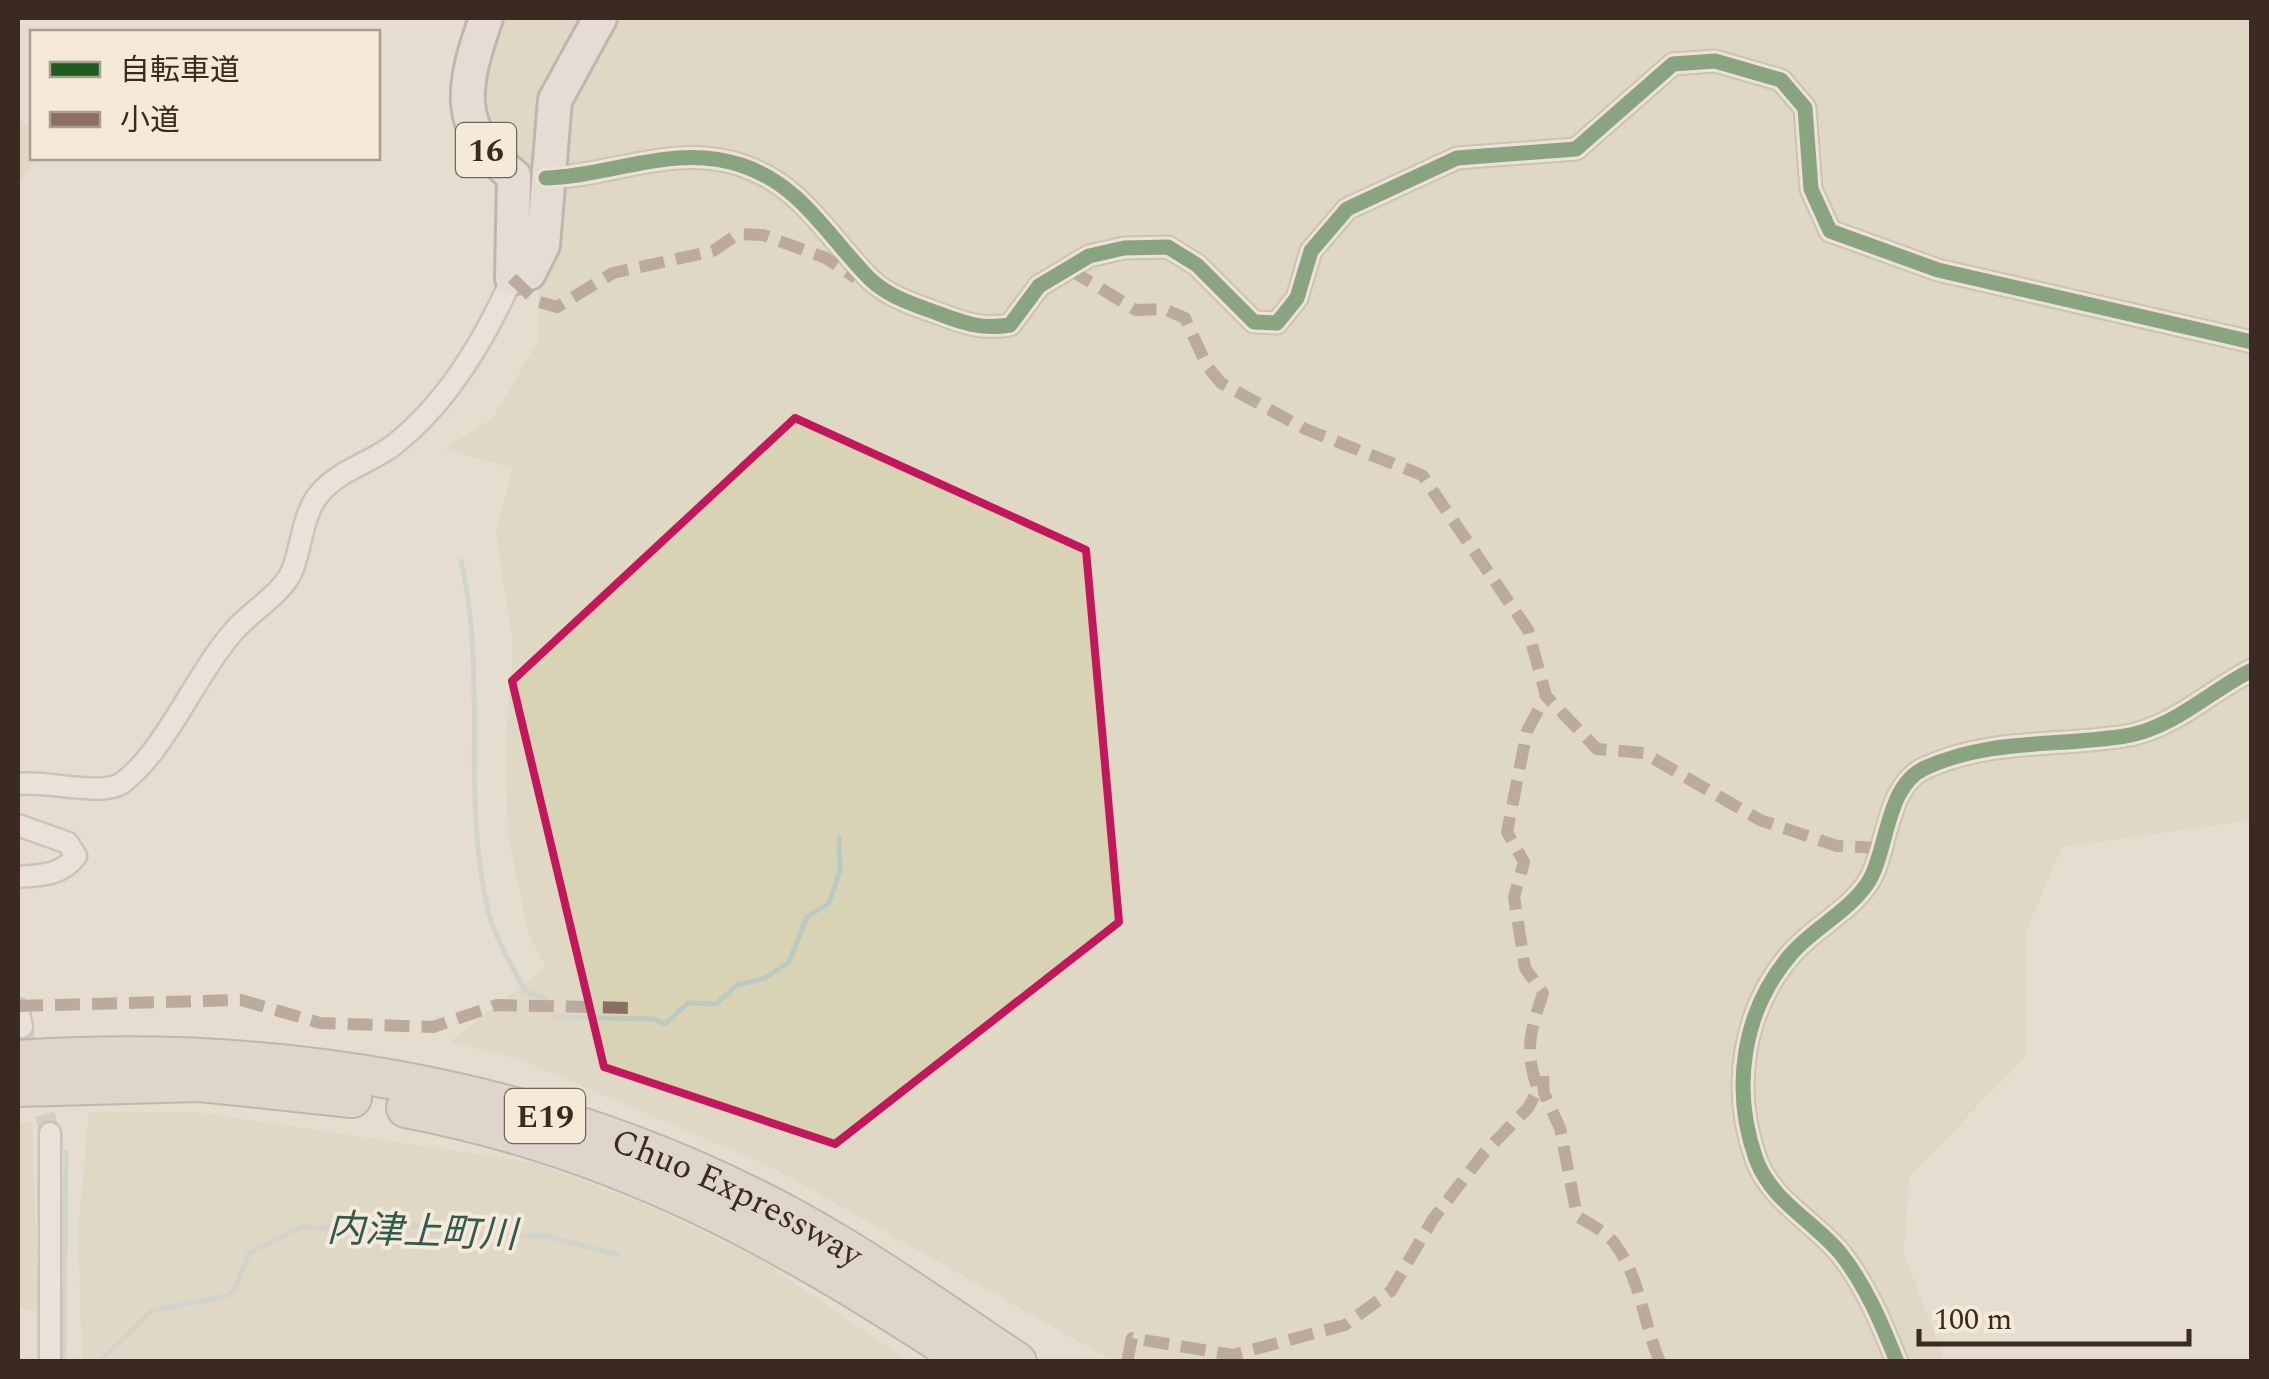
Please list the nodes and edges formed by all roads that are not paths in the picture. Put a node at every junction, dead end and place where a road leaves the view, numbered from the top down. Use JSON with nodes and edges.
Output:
{"nodes":[{"id":1,"x":486,"y":18,"type":"edge"},
{"id":2,"x":600,"y":18,"type":"edge"},
{"id":3,"x":546,"y":178,"type":"junction"},
{"id":4,"x":512,"y":278,"type":"junction"},
{"id":5,"x":2252,"y":342,"type":"edge"},
{"id":6,"x":2252,"y":670,"type":"edge"},
{"id":7,"x":18,"y":784,"type":"edge"},
{"id":8,"x":18,"y":825,"type":"edge"},
{"id":9,"x":18,"y":877,"type":"edge"},
{"id":10,"x":19,"y":1032,"type":"edge"},
{"id":11,"x":18,"y":1087,"type":"edge"},
{"id":12,"x":50,"y":1132,"type":"tunnel mouth"},
{"id":13,"x":50,"y":1362,"type":"edge"},
{"id":14,"x":969,"y":1362,"type":"edge"},
{"id":15,"x":1017,"y":1362,"type":"edge"},
{"id":16,"x":1896,"y":1362,"type":"edge"}],
"edges":[{"from":1,"to":4,"type":"main road","number":"16"},
{"from":2,"to":3,"type":"main road","number":"16"},
{"from":3,"to":4,"type":"main road","number":"16"},
{"from":3,"to":5,"type":"street"},
{"from":4,"to":7,"type":"street"},
{"from":6,"to":16,"type":"street"},
{"from":8,"to":9,"type":"street"},
{"from":10,"to":15,"type":"highway","name":"Chuo Expressway","number":"E19"},
{"from":11,"to":14,"type":"highway","name":"Chuo Expressway","number":"E19"},
{"from":12,"to":13,"type":"street"}]}
